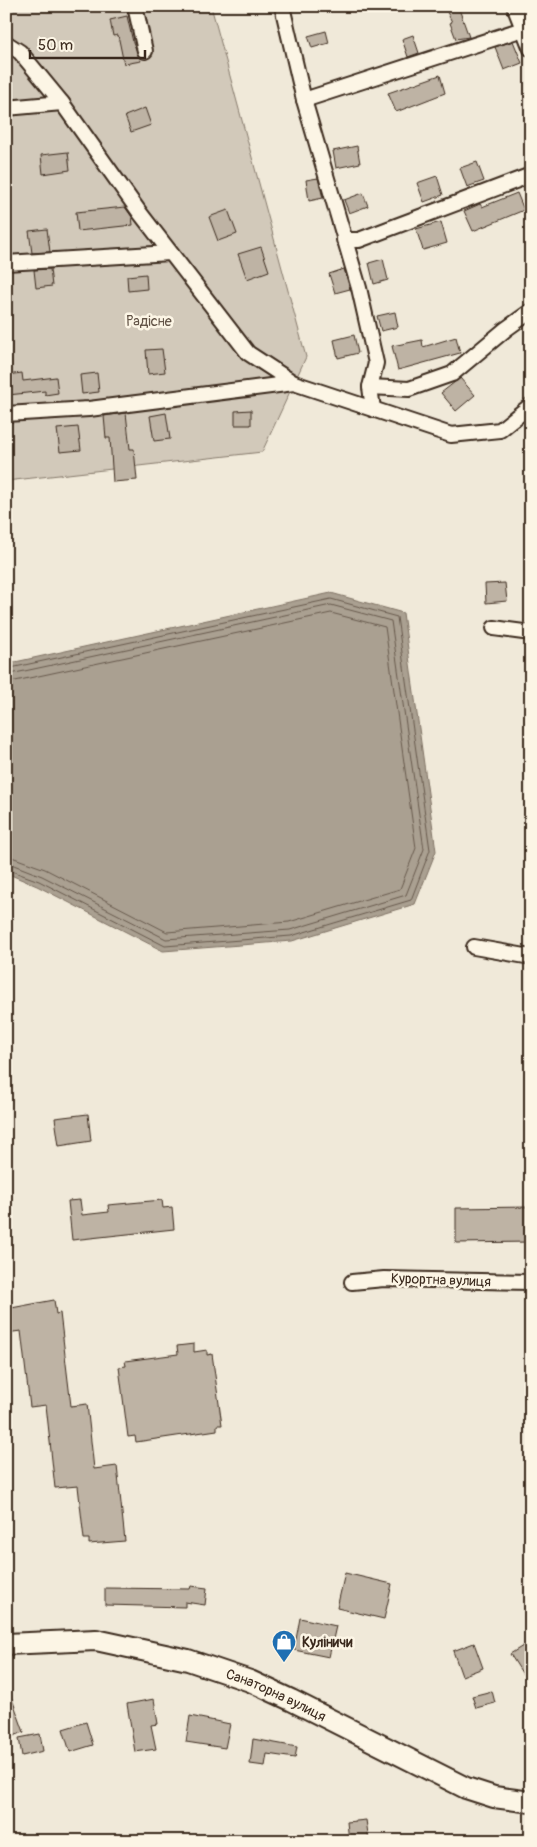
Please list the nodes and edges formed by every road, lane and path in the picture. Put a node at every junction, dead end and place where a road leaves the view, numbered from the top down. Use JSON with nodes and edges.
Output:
{"nodes":[{"id":1,"x":135,"y":6,"type":"edge"},
{"id":2,"x":282,"y":6,"type":"edge"},
{"id":3,"x":514,"y":6,"type":"edge"},
{"id":4,"x":523,"y":29,"type":"junction"},
{"id":5,"x":6,"y":43,"type":"edge"},
{"id":6,"x":531,"y":49,"type":"edge"},
{"id":7,"x":145,"y":51,"type":"dead end"},
{"id":8,"x":304,"y":100,"type":"junction"},
{"id":9,"x":62,"y":103,"type":"junction"},
{"id":10,"x":6,"y":108,"type":"edge"},
{"id":11,"x":531,"y":176,"type":"edge"},
{"id":12,"x":344,"y":240,"type":"junction"},
{"id":13,"x":170,"y":253,"type":"junction"},
{"id":14,"x":6,"y":263,"type":"edge"},
{"id":15,"x":531,"y":311,"type":"edge"},
{"id":16,"x":294,"y":383,"type":"junction"},
{"id":17,"x":370,"y":387,"type":"junction"},
{"id":18,"x":531,"y":405,"type":"edge"},
{"id":19,"x":373,"y":409,"type":"junction"},
{"id":20,"x":6,"y":414,"type":"edge"},
{"id":21,"x":494,"y":628,"type":"dead end"},
{"id":22,"x":531,"y":633,"type":"edge"},
{"id":23,"x":474,"y":947,"type":"dead end"},
{"id":24,"x":531,"y":957,"type":"edge"},
{"id":25,"x":352,"y":1282,"type":"dead end"},
{"id":26,"x":531,"y":1282,"type":"edge"},
{"id":27,"x":6,"y":1644,"type":"edge"},
{"id":28,"x":531,"y":1802,"type":"edge"}],
"edges":[{"from":1,"to":7,"type":"street"},
{"from":2,"to":8,"type":"street"},
{"from":3,"to":4,"type":"street"},
{"from":4,"to":6,"type":"street"},
{"from":4,"to":8,"type":"street"},
{"from":5,"to":9,"type":"street"},
{"from":8,"to":12,"type":"street"},
{"from":9,"to":10,"type":"street"},
{"from":9,"to":13,"type":"street"},
{"from":11,"to":12,"type":"street"},
{"from":12,"to":17,"type":"street"},
{"from":13,"to":14,"type":"street"},
{"from":13,"to":16,"type":"street"},
{"from":15,"to":17,"type":"street"},
{"from":16,"to":19,"type":"street"},
{"from":16,"to":20,"type":"street"},
{"from":17,"to":19,"type":"street"},
{"from":18,"to":19,"type":"street"},
{"from":21,"to":22,"type":"street"},
{"from":23,"to":24,"type":"street"},
{"from":25,"to":26,"type":"street","name":"Курортна вулиця"},
{"from":27,"to":28,"type":"street","name":"Санаторна вулиця"}]}
